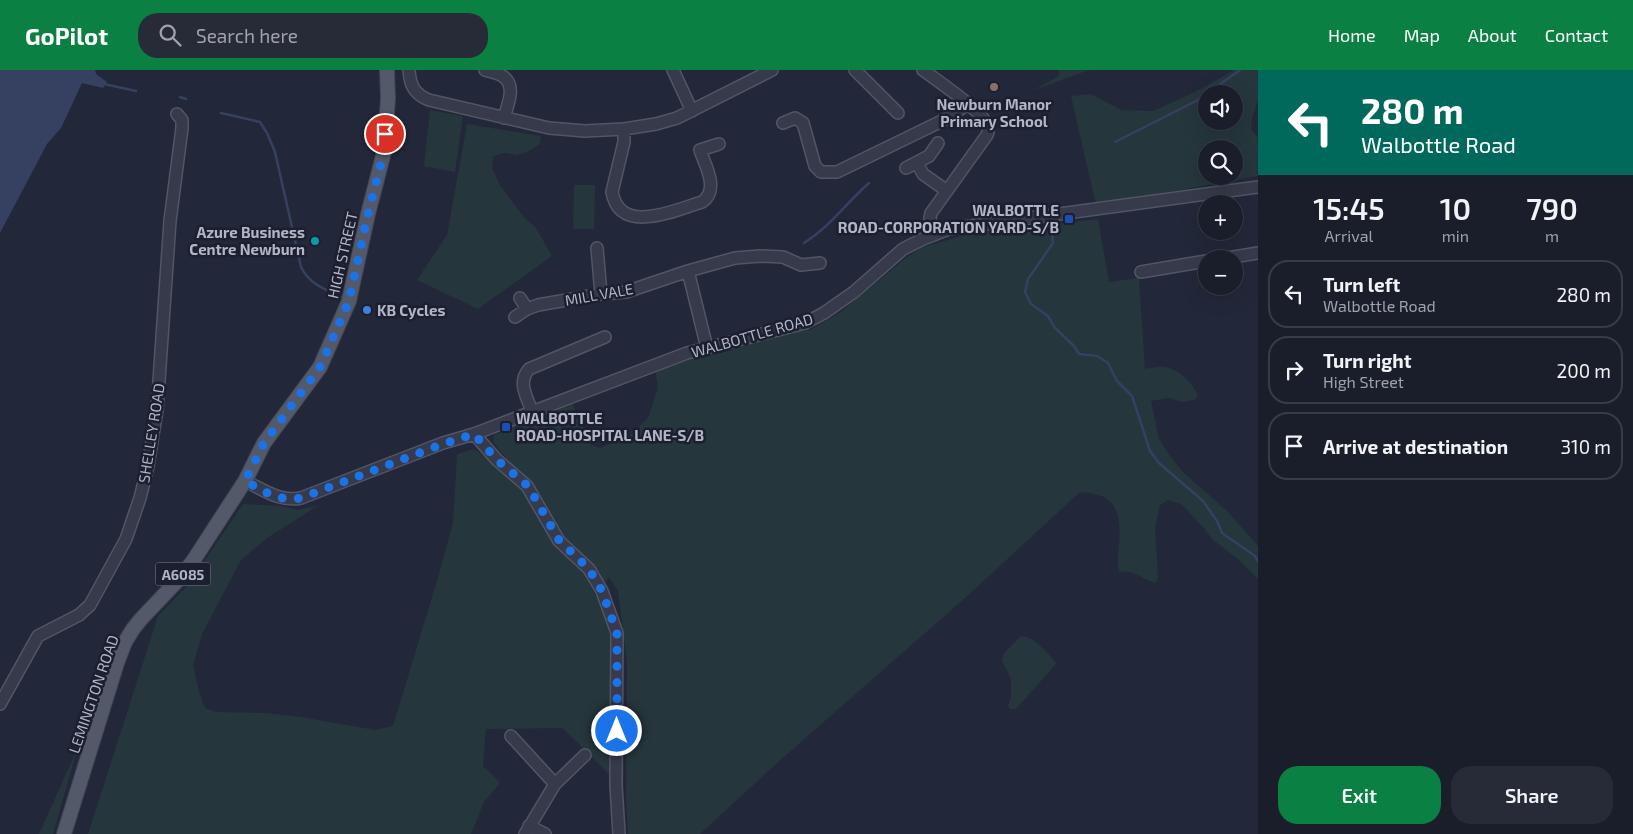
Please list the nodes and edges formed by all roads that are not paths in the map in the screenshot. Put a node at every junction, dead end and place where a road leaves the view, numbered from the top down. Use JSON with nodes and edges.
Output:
{"nodes":[{"id":1,"x":387,"y":70,"type":"edge"},
{"id":2,"x":409,"y":70,"type":"edge"},
{"id":3,"x":485,"y":70,"type":"edge"},
{"id":4,"x":673,"y":70,"type":"edge"},
{"id":5,"x":772,"y":70,"type":"edge"},
{"id":6,"x":855,"y":70,"type":"edge"},
{"id":7,"x":923,"y":70,"type":"edge"},
{"id":8,"x":967,"y":104,"type":"junction"},
{"id":9,"x":692,"y":111,"type":"junction"},
{"id":10,"x":898,"y":113,"type":"dead end"},
{"id":11,"x":177,"y":114,"type":"dead end"},
{"id":12,"x":504,"y":118,"type":"junction"},
{"id":13,"x":783,"y":123,"type":"dead end"},
{"id":14,"x":624,"y":129,"type":"junction"},
{"id":15,"x":938,"y":143,"type":"dead end"},
{"id":16,"x":719,"y":144,"type":"dead end"},
{"id":17,"x":1258,"y":187,"type":"edge"},
{"id":18,"x":947,"y":191,"type":"junction"},
{"id":19,"x":934,"y":235,"type":"junction"},
{"id":20,"x":597,"y":248,"type":"dead end"},
{"id":21,"x":1258,"y":253,"type":"edge"},
{"id":22,"x":1243,"y":256,"type":"edge"},
{"id":23,"x":1198,"y":262,"type":"edge"},
{"id":24,"x":820,"y":263,"type":"dead end"},
{"id":25,"x":688,"y":271,"type":"junction"},
{"id":26,"x":1141,"y":272,"type":"dead end"},
{"id":27,"x":601,"y":294,"type":"junction"},
{"id":28,"x":520,"y":298,"type":"dead end"},
{"id":29,"x":532,"y":307,"type":"junction"},
{"id":30,"x":515,"y":317,"type":"dead end"},
{"id":31,"x":606,"y":337,"type":"dead end"},
{"id":32,"x":707,"y":348,"type":"junction"},
{"id":33,"x":532,"y":412,"type":"junction"},
{"id":34,"x":474,"y":434,"type":"junction"},
{"id":35,"x":245,"y":481,"type":"junction"},
{"id":36,"x":0,"y":704,"type":"edge"},
{"id":37,"x":511,"y":736,"type":"dead end"},
{"id":38,"x":585,"y":754,"type":"dead end"},
{"id":39,"x":555,"y":784,"type":"junction"},
{"id":40,"x":527,"y":830,"type":"edge"},
{"id":41,"x":64,"y":834,"type":"edge"},
{"id":42,"x":545,"y":834,"type":"edge"},
{"id":43,"x":618,"y":834,"type":"edge"}],
"edges":[{"from":1,"to":35,"type":"main road","name":"HIGH STREET","number":"A6085"},
{"from":2,"to":12,"type":"street"},
{"from":3,"to":12,"type":"street"},
{"from":4,"to":9,"type":"street"},
{"from":5,"to":9,"type":"street"},
{"from":6,"to":10,"type":"street"},
{"from":7,"to":8,"type":"street"},
{"from":8,"to":13,"type":"street"},
{"from":8,"to":18,"type":"street"},
{"from":9,"to":14,"type":"street"},
{"from":11,"to":36,"type":"street","name":"SHELLEY ROAD"},
{"from":12,"to":14,"type":"street"},
{"from":14,"to":16,"type":"street"},
{"from":15,"to":18,"type":"street"},
{"from":17,"to":19,"type":"street","name":"WALBOTTLE ROAD"},
{"from":18,"to":19,"type":"street"},
{"from":19,"to":32,"type":"street","name":"WALBOTTLE ROAD"},
{"from":20,"to":27,"type":"street"},
{"from":21,"to":22,"type":"street"},
{"from":23,"to":26,"type":"street"},
{"from":24,"to":25,"type":"street","name":"MILL VALE"},
{"from":25,"to":27,"type":"street","name":"MILL VALE"},
{"from":25,"to":32,"type":"street"},
{"from":27,"to":29,"type":"street","name":"MILL VALE"},
{"from":28,"to":29,"type":"street"},
{"from":29,"to":30,"type":"street"},
{"from":31,"to":33,"type":"street"},
{"from":32,"to":33,"type":"street","name":"WALBOTTLE ROAD"},
{"from":33,"to":34,"type":"street","name":"WALBOTTLE ROAD"},
{"from":34,"to":35,"type":"street","name":"WALBOTTLE ROAD"},
{"from":34,"to":43,"type":"street"},
{"from":35,"to":41,"type":"main road","name":"LEMINGTON ROAD","number":"A6085"},
{"from":37,"to":39,"type":"street"},
{"from":38,"to":39,"type":"street"},
{"from":39,"to":40,"type":"street"},
{"from":40,"to":42,"type":"street"}]}
